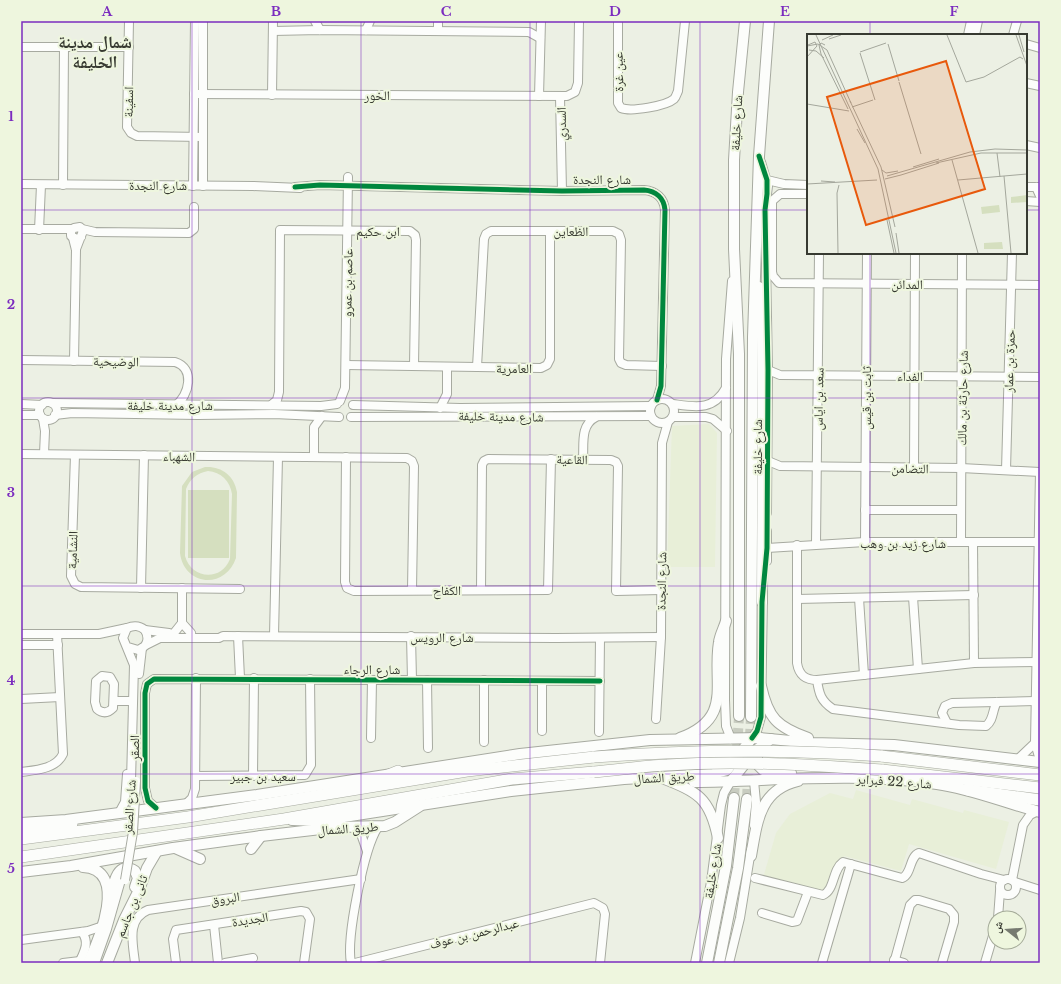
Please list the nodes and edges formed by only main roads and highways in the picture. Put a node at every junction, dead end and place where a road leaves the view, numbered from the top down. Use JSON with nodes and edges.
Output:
{"nodes":[{"id":1,"x":745,"y":21,"type":"edge"},
{"id":2,"x":769,"y":21,"type":"edge"},
{"id":3,"x":756,"y":266,"type":"junction"},
{"id":4,"x":762,"y":602,"type":"road end"},
{"id":5,"x":726,"y":621,"type":"road end"},
{"id":6,"x":761,"y":686,"type":"road end"},
{"id":7,"x":738,"y":716,"type":"tunnel mouth"},
{"id":8,"x":751,"y":717,"type":"tunnel mouth"},
{"id":9,"x":752,"y":738,"type":"junction"},
{"id":10,"x":714,"y":739,"type":"junction"},
{"id":11,"x":731,"y":739,"type":"junction"},
{"id":12,"x":771,"y":739,"type":"junction"},
{"id":13,"x":675,"y":740,"type":"junction"},
{"id":14,"x":825,"y":742,"type":"junction"},
{"id":15,"x":812,"y":743,"type":"junction"},
{"id":16,"x":742,"y":759,"type":"junction"},
{"id":17,"x":1040,"y":761,"type":"edge"},
{"id":18,"x":398,"y":772,"type":"junction"},
{"id":19,"x":594,"y":772,"type":"joint"},
{"id":20,"x":713,"y":774,"type":"junction"},
{"id":21,"x":1040,"y":775,"type":"edge"},
{"id":22,"x":658,"y":777,"type":"junction"},
{"id":23,"x":812,"y":777,"type":"junction"},
{"id":24,"x":826,"y":777,"type":"junction"},
{"id":25,"x":767,"y":779,"type":"junction"},
{"id":26,"x":731,"y":781,"type":"junction"},
{"id":27,"x":754,"y":781,"type":"junction"},
{"id":28,"x":672,"y":782,"type":"junction"},
{"id":29,"x":1040,"y":788,"type":"edge"},
{"id":30,"x":968,"y":790,"type":"junction"},
{"id":31,"x":734,"y":798,"type":"tunnel mouth"},
{"id":32,"x":747,"y":799,"type":"tunnel mouth"},
{"id":33,"x":288,"y":800,"type":"junction"},
{"id":34,"x":1040,"y":800,"type":"edge"},
{"id":35,"x":421,"y":805,"type":"junction"},
{"id":36,"x":1039,"y":811,"type":"edge"},
{"id":37,"x":284,"y":819,"type":"junction"},
{"id":38,"x":305,"y":821,"type":"junction"},
{"id":39,"x":21,"y":823,"type":"edge"},
{"id":40,"x":127,"y":825,"type":"junction"},
{"id":41,"x":338,"y":827,"type":"junction"},
{"id":42,"x":21,"y":830,"type":"edge"},
{"id":43,"x":261,"y":836,"type":"junction"},
{"id":44,"x":718,"y":838,"type":"road end"},
{"id":45,"x":21,"y":839,"type":"edge"},
{"id":46,"x":173,"y":848,"type":"junction"},
{"id":47,"x":251,"y":849,"type":"dead end"},
{"id":48,"x":157,"y":850,"type":"junction"},
{"id":49,"x":751,"y":856,"type":"road end"},
{"id":50,"x":21,"y":857,"type":"edge"},
{"id":51,"x":200,"y":859,"type":"dead end"},
{"id":52,"x":71,"y":866,"type":"junction"},
{"id":53,"x":21,"y":872,"type":"edge"},
{"id":54,"x":108,"y":906,"type":"junction"},
{"id":55,"x":124,"y":920,"type":"junction"},
{"id":56,"x":82,"y":962,"type":"edge"},
{"id":57,"x":107,"y":963,"type":"edge"},
{"id":58,"x":707,"y":963,"type":"edge"},
{"id":59,"x":719,"y":963,"type":"edge"}],
"edges":[{"from":1,"to":7,"type":"main road","name":"شارع خليفة"},
{"from":2,"to":3,"type":"main road","name":"شارع خليفة"},
{"from":3,"to":4,"type":"main road"},
{"from":3,"to":8,"type":"main road","name":"شارع خليفة"},
{"from":5,"to":13,"type":"main road"},
{"from":6,"to":14,"type":"main road"},
{"from":9,"to":11,"type":"main road"},
{"from":9,"to":12,"type":"main road"},
{"from":9,"to":16,"type":"main road","name":"طريق الشمال"},
{"from":10,"to":11,"type":"main road"},
{"from":10,"to":13,"type":"main road"},
{"from":10,"to":16,"type":"main road"},
{"from":10,"to":20,"type":"main road"},
{"from":11,"to":16,"type":"main road"},
{"from":12,"to":15,"type":"main road"},
{"from":12,"to":16,"type":"main road"},
{"from":13,"to":18,"type":"main road"},
{"from":14,"to":15,"type":"main road"},
{"from":14,"to":17,"type":"main road"},
{"from":15,"to":23,"type":"main road"},
{"from":16,"to":20,"type":"main road","name":"طريق الشمال"},
{"from":16,"to":25,"type":"main road"},
{"from":16,"to":26,"type":"main road"},
{"from":16,"to":27,"type":"main road"},
{"from":18,"to":33,"type":"highway"},
{"from":18,"to":39,"type":"main road"},
{"from":19,"to":29,"type":"highway","name":"شارع 22 فبراير","bridge":true},
{"from":19,"to":37,"type":"highway","name":"طريق الشمال"},
{"from":20,"to":22,"type":"main road","name":"طريق الشمال"},
{"from":21,"to":33,"type":"highway","name":"شارع 22 فبراير","bridge":true},
{"from":22,"to":28,"type":"main road"},
{"from":22,"to":35,"type":"main road","name":"طريق الشمال"},
{"from":23,"to":24,"type":"main road","name":"شارع 22 فبراير"},
{"from":23,"to":25,"type":"main road","name":"شارع 22 فبراير"},
{"from":24,"to":30,"type":"main road","name":"شارع 22 فبراير"},
{"from":24,"to":49,"type":"main road"},
{"from":25,"to":27,"type":"main road","name":"شارع 22 فبراير"},
{"from":26,"to":27,"type":"main road","name":"شارع 22 فبراير"},
{"from":26,"to":28,"type":"main road","name":"شارع 22 فبراير"},
{"from":28,"to":44,"type":"main road"},
{"from":30,"to":34,"type":"highway"},
{"from":30,"to":36,"type":"main road","name":"شارع 22 فبراير"},
{"from":31,"to":58,"type":"main road","name":"شارع خليفة"},
{"from":32,"to":59,"type":"main road","name":"شارع خليفة"},
{"from":33,"to":40,"type":"highway"},
{"from":35,"to":38,"type":"main road"},
{"from":35,"to":41,"type":"main road","name":"طريق الشمال"},
{"from":37,"to":38,"type":"main road"},
{"from":37,"to":50,"type":"highway","name":"طريق الشمال"},
{"from":38,"to":41,"type":"main road"},
{"from":40,"to":42,"type":"highway"},
{"from":40,"to":45,"type":"highway"},
{"from":41,"to":43,"type":"main road","name":"طريق الشمال"},
{"from":43,"to":46,"type":"main road","name":"طريق الشمال"},
{"from":43,"to":47,"type":"main road"},
{"from":46,"to":48,"type":"main road","name":"طريق الشمال"},
{"from":46,"to":51,"type":"main road"},
{"from":48,"to":52,"type":"main road","name":"طريق الشمال"},
{"from":48,"to":55,"type":"main road","name":"ثانى بن جاسم"},
{"from":52,"to":53,"type":"main road","name":"طريق الشمال"},
{"from":52,"to":54,"type":"main road","name":"ثانى بن جاسم"},
{"from":54,"to":55,"type":"main road"},
{"from":54,"to":56,"type":"main road","name":"ثانى بن جاسم"},
{"from":55,"to":57,"type":"main road","name":"ثانى بن جاسم"}]}
